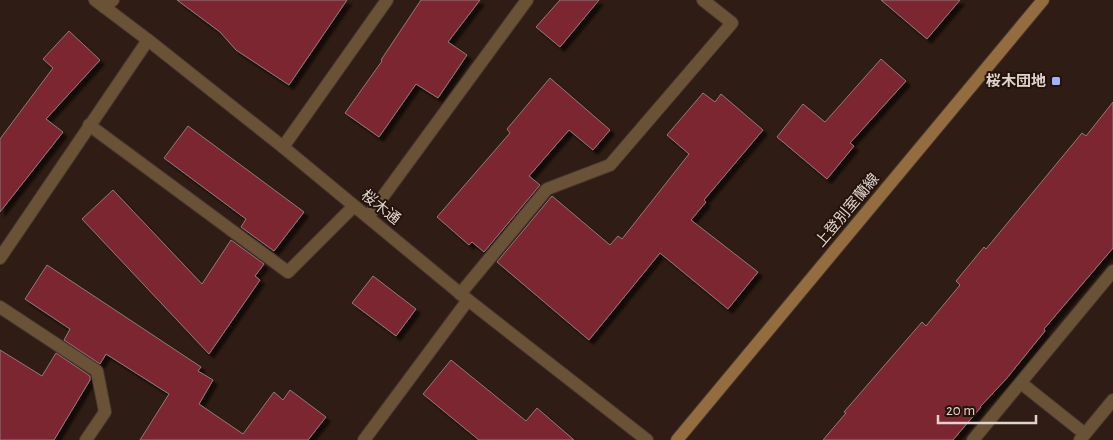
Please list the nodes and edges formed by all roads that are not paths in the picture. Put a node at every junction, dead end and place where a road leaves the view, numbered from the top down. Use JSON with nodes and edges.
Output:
{"nodes":[{"id":1,"x":387,"y":0,"type":"edge"},
{"id":2,"x":526,"y":0,"type":"edge"},
{"id":3,"x":702,"y":0,"type":"edge"},
{"id":4,"x":1043,"y":0,"type":"edge"},
{"id":5,"x":104,"y":2,"type":"edge"},
{"id":6,"x":148,"y":40,"type":"junction"},
{"id":7,"x":89,"y":125,"type":"junction"},
{"id":8,"x":283,"y":147,"type":"junction"},
{"id":9,"x":354,"y":206,"type":"junction"},
{"id":10,"x":368,"y":217,"type":"junction"},
{"id":11,"x":0,"y":258,"type":"edge"},
{"id":12,"x":1113,"y":272,"type":"edge"},
{"id":13,"x":464,"y":297,"type":"junction"},
{"id":14,"x":0,"y":307,"type":"edge"},
{"id":15,"x":1021,"y":383,"type":"junction"},
{"id":16,"x":1113,"y":400,"type":"edge"},
{"id":17,"x":1083,"y":437,"type":"edge"},
{"id":18,"x":86,"y":440,"type":"edge"},
{"id":19,"x":364,"y":440,"type":"edge"},
{"id":20,"x":647,"y":440,"type":"edge"},
{"id":21,"x":677,"y":440,"type":"edge"},
{"id":22,"x":973,"y":440,"type":"edge"}],
"edges":[{"from":1,"to":8,"type":"street"},
{"from":2,"to":10,"type":"street"},
{"from":3,"to":13,"type":"street"},
{"from":4,"to":21,"type":"main road","name":"上登別室蘭線"},
{"from":5,"to":6,"type":"street","name":"桜木通"},
{"from":6,"to":7,"type":"street"},
{"from":6,"to":8,"type":"street","name":"桜木通"},
{"from":7,"to":9,"type":"street"},
{"from":7,"to":11,"type":"street"},
{"from":8,"to":9,"type":"street","name":"桜木通"},
{"from":9,"to":10,"type":"street","name":"桜木通"},
{"from":10,"to":13,"type":"street","name":"桜木通"},
{"from":12,"to":15,"type":"street"},
{"from":13,"to":19,"type":"street"},
{"from":13,"to":20,"type":"street","name":"桜木通"},
{"from":14,"to":18,"type":"street"},
{"from":15,"to":17,"type":"street"},
{"from":15,"to":22,"type":"street"},
{"from":16,"to":17,"type":"street"}]}
